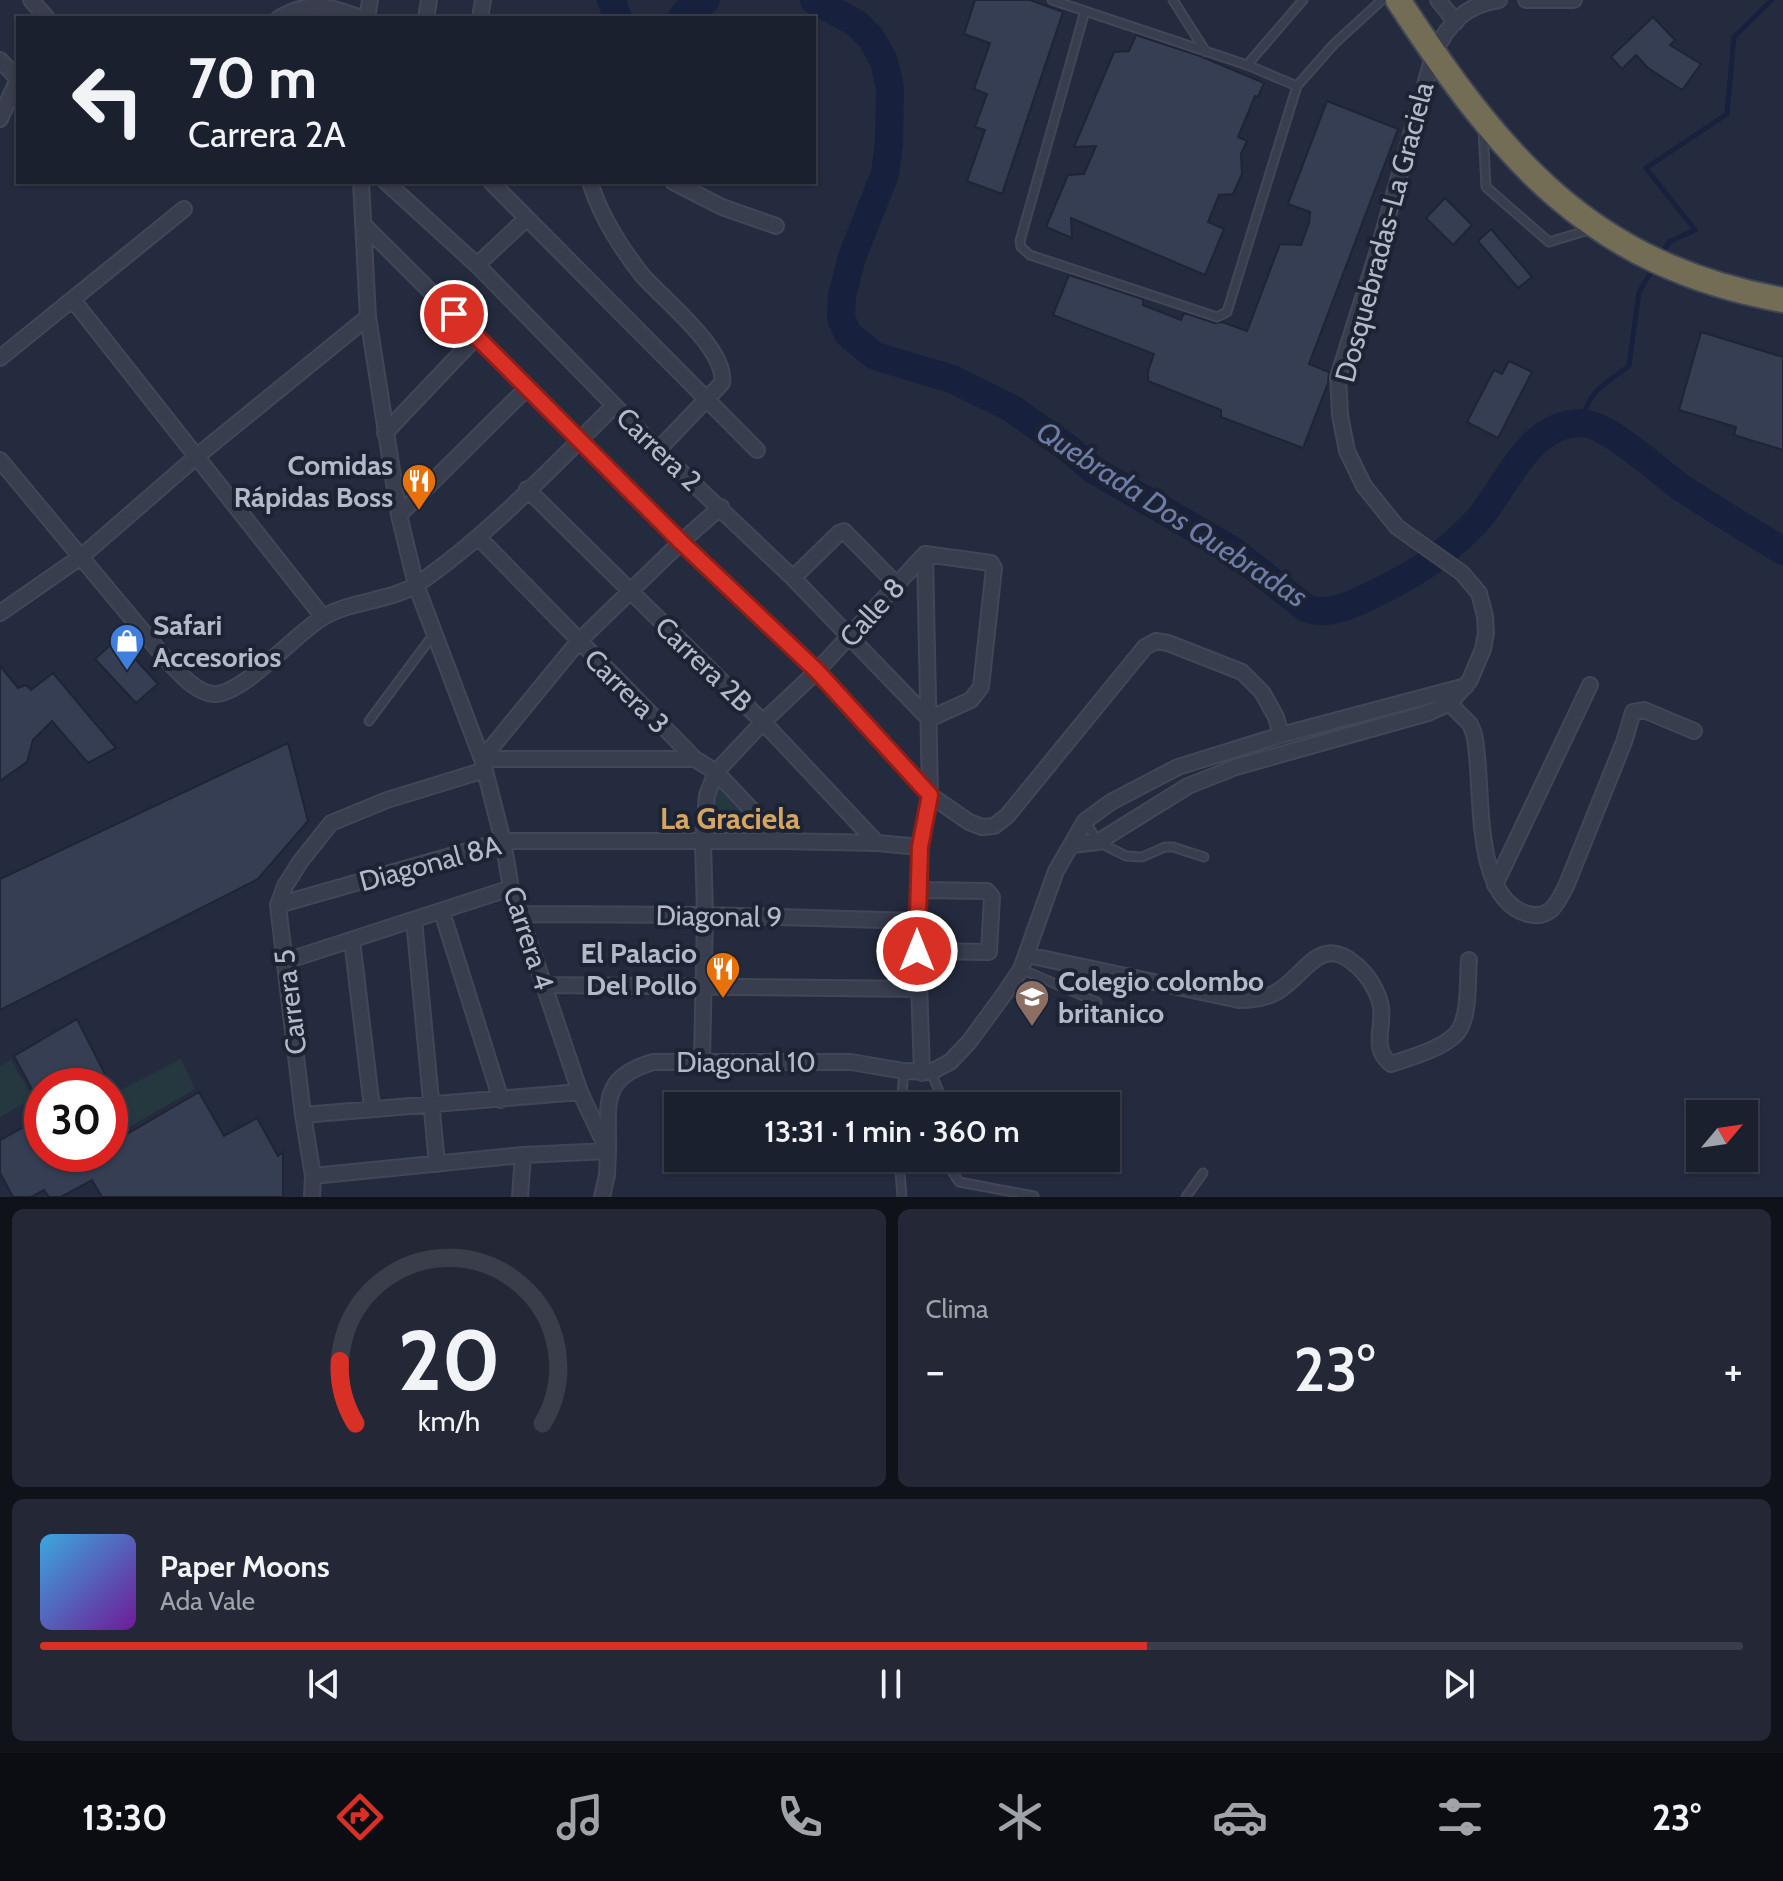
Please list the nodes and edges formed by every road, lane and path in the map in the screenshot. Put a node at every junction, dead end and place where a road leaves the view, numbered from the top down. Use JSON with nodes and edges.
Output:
{"nodes":[{"id":1,"x":31,"y":0,"type":"edge"},
{"id":2,"x":1052,"y":0,"type":"edge"},
{"id":3,"x":1173,"y":0,"type":"edge"},
{"id":4,"x":1303,"y":0,"type":"edge"},
{"id":5,"x":1382,"y":0,"type":"edge"},
{"id":6,"x":1398,"y":0,"type":"edge"},
{"id":7,"x":1438,"y":0,"type":"edge"},
{"id":8,"x":1499,"y":0,"type":"edge"},
{"id":9,"x":1526,"y":0,"type":"edge"},
{"id":10,"x":1574,"y":0,"type":"edge"},
{"id":11,"x":1085,"y":11,"type":"junction"},
{"id":12,"x":45,"y":16,"type":"edge"},
{"id":13,"x":282,"y":16,"type":"edge"},
{"id":14,"x":358,"y":16,"type":"edge"},
{"id":15,"x":1456,"y":22,"type":"junction"},
{"id":16,"x":1206,"y":52,"type":"junction"},
{"id":17,"x":1434,"y":53,"type":"junction"},
{"id":18,"x":0,"y":60,"type":"edge"},
{"id":19,"x":1247,"y":65,"type":"junction"},
{"id":20,"x":16,"y":77,"type":"edge"},
{"id":21,"x":16,"y":83,"type":"edge"},
{"id":22,"x":1297,"y":86,"type":"junction"},
{"id":23,"x":1483,"y":118,"type":"junction"},
{"id":24,"x":0,"y":119,"type":"edge"},
{"id":25,"x":361,"y":184,"type":"edge"},
{"id":26,"x":388,"y":184,"type":"edge"},
{"id":27,"x":493,"y":184,"type":"edge"},
{"id":28,"x":591,"y":184,"type":"edge"},
{"id":29,"x":677,"y":184,"type":"edge"},
{"id":30,"x":184,"y":209,"type":"dead end"},
{"id":31,"x":527,"y":218,"type":"junction"},
{"id":32,"x":363,"y":224,"type":"junction"},
{"id":33,"x":776,"y":226,"type":"dead end"},
{"id":34,"x":1596,"y":228,"type":"junction"},
{"id":35,"x":477,"y":265,"type":"junction"},
{"id":36,"x":73,"y":300,"type":"junction"},
{"id":37,"x":1783,"y":300,"type":"edge"},
{"id":38,"x":368,"y":317,"type":"junction"},
{"id":39,"x":477,"y":336,"type":"junction"},
{"id":40,"x":0,"y":358,"type":"edge"},
{"id":41,"x":527,"y":388,"type":"junction"},
{"id":42,"x":707,"y":399,"type":"junction"},
{"id":43,"x":614,"y":406,"type":"junction"},
{"id":44,"x":385,"y":433,"type":"junction"},
{"id":45,"x":580,"y":439,"type":"junction"},
{"id":46,"x":658,"y":450,"type":"junction"},
{"id":47,"x":757,"y":450,"type":"dead end"},
{"id":48,"x":196,"y":457,"type":"junction"},
{"id":49,"x":0,"y":460,"type":"edge"},
{"id":50,"x":527,"y":489,"type":"junction"},
{"id":51,"x":721,"y":507,"type":"junction"},
{"id":52,"x":399,"y":515,"type":"junction"},
{"id":53,"x":478,"y":537,"type":"junction"},
{"id":54,"x":681,"y":542,"type":"junction"},
{"id":55,"x":925,"y":554,"type":"junction"},
{"id":56,"x":82,"y":556,"type":"junction"},
{"id":57,"x":793,"y":578,"type":"junction"},
{"id":58,"x":416,"y":585,"type":"junction"},
{"id":59,"x":897,"y":585,"type":"junction"},
{"id":60,"x":630,"y":593,"type":"junction"},
{"id":61,"x":0,"y":613,"type":"edge"},
{"id":62,"x":323,"y":617,"type":"junction"},
{"id":63,"x":433,"y":635,"type":"junction"},
{"id":64,"x":850,"y":636,"type":"junction"},
{"id":65,"x":578,"y":642,"type":"junction"},
{"id":66,"x":817,"y":671,"type":"junction"},
{"id":67,"x":1590,"y":685,"type":"dead end"},
{"id":68,"x":1445,"y":699,"type":"junction"},
{"id":69,"x":929,"y":719,"type":"junction"},
{"id":70,"x":369,"y":721,"type":"dead end"},
{"id":71,"x":763,"y":722,"type":"junction"},
{"id":72,"x":1694,"y":731,"type":"dead end"},
{"id":73,"x":1281,"y":735,"type":"junction"},
{"id":74,"x":695,"y":759,"type":"junction"},
{"id":75,"x":483,"y":764,"type":"junction"},
{"id":76,"x":716,"y":772,"type":"junction"},
{"id":77,"x":930,"y":795,"type":"junction"},
{"id":78,"x":1085,"y":821,"type":"junction"},
{"id":79,"x":503,"y":841,"type":"junction"},
{"id":80,"x":781,"y":841,"type":"junction"},
{"id":81,"x":703,"y":842,"type":"junction"},
{"id":82,"x":1098,"y":842,"type":"junction"},
{"id":83,"x":877,"y":843,"type":"junction"},
{"id":84,"x":1072,"y":845,"type":"junction"},
{"id":85,"x":920,"y":847,"type":"junction"},
{"id":86,"x":1204,"y":857,"type":"dead end"},
{"id":87,"x":1495,"y":885,"type":"junction"},
{"id":88,"x":511,"y":888,"type":"junction"},
{"id":89,"x":918,"y":890,"type":"junction"},
{"id":90,"x":278,"y":905,"type":"junction"},
{"id":91,"x":442,"y":912,"type":"junction"},
{"id":92,"x":521,"y":914,"type":"junction"},
{"id":93,"x":705,"y":915,"type":"junction"},
{"id":94,"x":414,"y":920,"type":"junction"},
{"id":95,"x":917,"y":921,"type":"junction"},
{"id":96,"x":352,"y":940,"type":"junction"},
{"id":97,"x":917,"y":951,"type":"junction"},
{"id":98,"x":1469,"y":960,"type":"dead end"},
{"id":99,"x":286,"y":961,"type":"junction"},
{"id":100,"x":1024,"y":962,"type":"junction"},
{"id":101,"x":543,"y":985,"type":"junction"},
{"id":102,"x":704,"y":985,"type":"junction"},
{"id":103,"x":918,"y":989,"type":"junction"},
{"id":104,"x":1097,"y":1002,"type":"dead end"},
{"id":105,"x":702,"y":1062,"type":"junction"},
{"id":106,"x":904,"y":1071,"type":"junction"},
{"id":107,"x":926,"y":1072,"type":"junction"},
{"id":108,"x":580,"y":1092,"type":"junction"},
{"id":109,"x":902,"y":1092,"type":"edge"},
{"id":110,"x":937,"y":1092,"type":"edge"},
{"id":111,"x":501,"y":1100,"type":"junction"},
{"id":112,"x":432,"y":1106,"type":"junction"},
{"id":113,"x":372,"y":1108,"type":"junction"},
{"id":114,"x":303,"y":1115,"type":"junction"},
{"id":115,"x":608,"y":1151,"type":"junction"},
{"id":116,"x":523,"y":1155,"type":"junction"},
{"id":117,"x":437,"y":1164,"type":"junction"},
{"id":118,"x":900,"y":1172,"type":"edge"},
{"id":119,"x":953,"y":1172,"type":"edge"},
{"id":120,"x":1203,"y":1173,"type":"dead end"},
{"id":121,"x":313,"y":1176,"type":"junction"},
{"id":122,"x":1034,"y":1196,"type":"edge"},
{"id":123,"x":312,"y":1197,"type":"edge"},
{"id":124,"x":520,"y":1197,"type":"edge"},
{"id":125,"x":602,"y":1197,"type":"edge"},
{"id":126,"x":902,"y":1197,"type":"edge"},
{"id":127,"x":1186,"y":1197,"type":"edge"}],
"edges":[{"from":1,"to":12,"type":"street"},
{"from":2,"to":11,"type":"lane"},
{"from":3,"to":16,"type":"lane"},
{"from":4,"to":19,"type":"lane"},
{"from":5,"to":22,"type":"lane"},
{"from":6,"to":17,"type":"highway"},
{"from":7,"to":15,"type":"street"},
{"from":8,"to":15,"type":"street"},
{"from":9,"to":10,"type":"street"},
{"from":11,"to":16,"type":"lane"},
{"from":11,"to":22,"type":"lane"},
{"from":13,"to":14,"type":"street"},
{"from":15,"to":17,"type":"street","name":"Dosquebradas-La Graciela"},
{"from":16,"to":19,"type":"lane"},
{"from":17,"to":23,"type":"highway"},
{"from":17,"to":68,"type":"street","name":"Dosquebradas-La Graciela"},
{"from":18,"to":20,"type":"street"},
{"from":19,"to":22,"type":"lane"},
{"from":21,"to":24,"type":"street"},
{"from":23,"to":34,"type":"highway"},
{"from":23,"to":34,"type":"lane"},
{"from":25,"to":32,"type":"street","name":"Carrera 4"},
{"from":26,"to":35,"type":"street","name":"Carrera 2"},
{"from":27,"to":31,"type":"street"},
{"from":28,"to":42,"type":"street"},
{"from":29,"to":33,"type":"street"},
{"from":30,"to":36,"type":"street"},
{"from":31,"to":35,"type":"street"},
{"from":31,"to":42,"type":"street"},
{"from":32,"to":38,"type":"street","name":"Carrera 4"},
{"from":32,"to":39,"type":"street"},
{"from":34,"to":37,"type":"highway"},
{"from":35,"to":43,"type":"street","name":"Carrera 2"},
{"from":36,"to":40,"type":"street"},
{"from":36,"to":48,"type":"street"},
{"from":38,"to":44,"type":"street","name":"Carrera 4"},
{"from":38,"to":48,"type":"street"},
{"from":39,"to":41,"type":"street"},
{"from":39,"to":44,"type":"street"},
{"from":41,"to":45,"type":"street"},
{"from":41,"to":52,"type":"street"},
{"from":42,"to":46,"type":"street"},
{"from":42,"to":47,"type":"street"},
{"from":43,"to":45,"type":"street"},
{"from":43,"to":46,"type":"street","name":"Carrera 2"},
{"from":44,"to":52,"type":"street","name":"Carrera 4"},
{"from":45,"to":50,"type":"street"},
{"from":45,"to":54,"type":"street"},
{"from":46,"to":51,"type":"street","name":"Carrera 2"},
{"from":48,"to":56,"type":"street"},
{"from":48,"to":62,"type":"street"},
{"from":49,"to":56,"type":"street"},
{"from":50,"to":53,"type":"street"},
{"from":50,"to":60,"type":"street","name":"Carrera 2B"},
{"from":51,"to":54,"type":"street"},
{"from":51,"to":57,"type":"street","name":"Carrera 2"},
{"from":52,"to":58,"type":"street","name":"Carrera 4"},
{"from":53,"to":58,"type":"street"},
{"from":53,"to":65,"type":"street","name":"Carrera 3"},
{"from":54,"to":60,"type":"street"},
{"from":54,"to":66,"type":"street"},
{"from":55,"to":59,"type":"street","name":"Calle 8"},
{"from":55,"to":69,"type":"street"},
{"from":55,"to":69,"type":"street"},
{"from":56,"to":61,"type":"street"},
{"from":56,"to":62,"type":"street"},
{"from":57,"to":59,"type":"street"},
{"from":57,"to":64,"type":"street","name":"Carrera 2"},
{"from":58,"to":62,"type":"street"},
{"from":58,"to":63,"type":"street","name":"Carrera 4"},
{"from":59,"to":64,"type":"street","name":"Calle 8"},
{"from":60,"to":65,"type":"street"},
{"from":60,"to":71,"type":"street","name":"Carrera 2B"},
{"from":63,"to":70,"type":"lane"},
{"from":63,"to":75,"type":"street","name":"Carrera 4"},
{"from":64,"to":66,"type":"street","name":"Calle 8"},
{"from":64,"to":69,"type":"street","name":"Carrera 2"},
{"from":65,"to":74,"type":"street","name":"Carrera 3"},
{"from":65,"to":75,"type":"street"},
{"from":66,"to":71,"type":"street","name":"Calle 8"},
{"from":66,"to":77,"type":"street"},
{"from":67,"to":87,"type":"street"},
{"from":68,"to":73,"type":"street","name":"Dosquebradas-La Graciela"},
{"from":68,"to":82,"type":"street","name":"Dosquebradas-La Graciela"},
{"from":68,"to":87,"type":"street"},
{"from":69,"to":77,"type":"street"},
{"from":71,"to":76,"type":"street","name":"Calle 8"},
{"from":71,"to":83,"type":"street","name":"Carrera 2B"},
{"from":72,"to":87,"type":"street"},
{"from":73,"to":77,"type":"street"},
{"from":73,"to":78,"type":"street","name":"Dosquebradas-La Graciela"},
{"from":74,"to":75,"type":"street"},
{"from":74,"to":76,"type":"street","name":"Carrera 3"},
{"from":75,"to":79,"type":"street","name":"Carrera 4"},
{"from":75,"to":90,"type":"street"},
{"from":76,"to":80,"type":"street","name":"Carrera 3"},
{"from":76,"to":81,"type":"street"},
{"from":77,"to":85,"type":"street"},
{"from":78,"to":82,"type":"lane"},
{"from":78,"to":84,"type":"street","name":"Dosquebradas-La Graciela"},
{"from":79,"to":81,"type":"street","name":"Diagonal 8A"},
{"from":79,"to":88,"type":"street","name":"Carrera 4"},
{"from":79,"to":90,"type":"street","name":"Diagonal 8A"},
{"from":80,"to":81,"type":"street","name":"Diagonal 8A"},
{"from":80,"to":83,"type":"street","name":"Diagonal 8A"},
{"from":81,"to":93,"type":"street"},
{"from":82,"to":84,"type":"street","name":"Dosquebradas-La Graciela"},
{"from":82,"to":86,"type":"lane"},
{"from":83,"to":85,"type":"street","name":"Diagonal 8A"},
{"from":84,"to":100,"type":"street","name":"Dosquebradas-La Graciela"},
{"from":85,"to":89,"type":"street"},
{"from":88,"to":91,"type":"street"},
{"from":88,"to":92,"type":"street","name":"Carrera 4"},
{"from":89,"to":95,"type":"street"},
{"from":89,"to":97,"type":"street"},
{"from":90,"to":99,"type":"street","name":"Carrera 5"},
{"from":91,"to":94,"type":"street"},
{"from":91,"to":111,"type":"street"},
{"from":92,"to":93,"type":"street","name":"Diagonal 9"},
{"from":92,"to":101,"type":"street","name":"Carrera 4"},
{"from":93,"to":95,"type":"street","name":"Diagonal 9"},
{"from":93,"to":102,"type":"street"},
{"from":94,"to":96,"type":"street"},
{"from":94,"to":112,"type":"street"},
{"from":95,"to":97,"type":"street"},
{"from":96,"to":99,"type":"street"},
{"from":96,"to":113,"type":"street"},
{"from":97,"to":103,"type":"street"},
{"from":98,"to":100,"type":"street"},
{"from":99,"to":114,"type":"street","name":"Carrera 5"},
{"from":100,"to":104,"type":"lane"},
{"from":100,"to":107,"type":"street","name":"Dosquebradas-La Graciela"},
{"from":101,"to":102,"type":"street"},
{"from":101,"to":108,"type":"street","name":"Carrera 4"},
{"from":102,"to":103,"type":"street"},
{"from":102,"to":105,"type":"street"},
{"from":103,"to":107,"type":"street"},
{"from":105,"to":106,"type":"street","name":"Diagonal 10"},
{"from":105,"to":115,"type":"street","name":"Diagonal 10"},
{"from":106,"to":107,"type":"street","name":"Diagonal 10"},
{"from":106,"to":109,"type":"lane"},
{"from":107,"to":110,"type":"lane"},
{"from":108,"to":111,"type":"street"},
{"from":108,"to":115,"type":"street","name":"Carrera 4"},
{"from":111,"to":112,"type":"street"},
{"from":112,"to":113,"type":"street"},
{"from":112,"to":117,"type":"street"},
{"from":113,"to":114,"type":"street"},
{"from":114,"to":121,"type":"street","name":"Carrera 5"},
{"from":115,"to":116,"type":"street"},
{"from":115,"to":125,"type":"street"},
{"from":116,"to":117,"type":"street"},
{"from":116,"to":124,"type":"street"},
{"from":117,"to":121,"type":"street"},
{"from":118,"to":126,"type":"lane"},
{"from":119,"to":122,"type":"lane"},
{"from":120,"to":127,"type":"lane"},
{"from":121,"to":123,"type":"street","name":"Carrera 5"}]}
